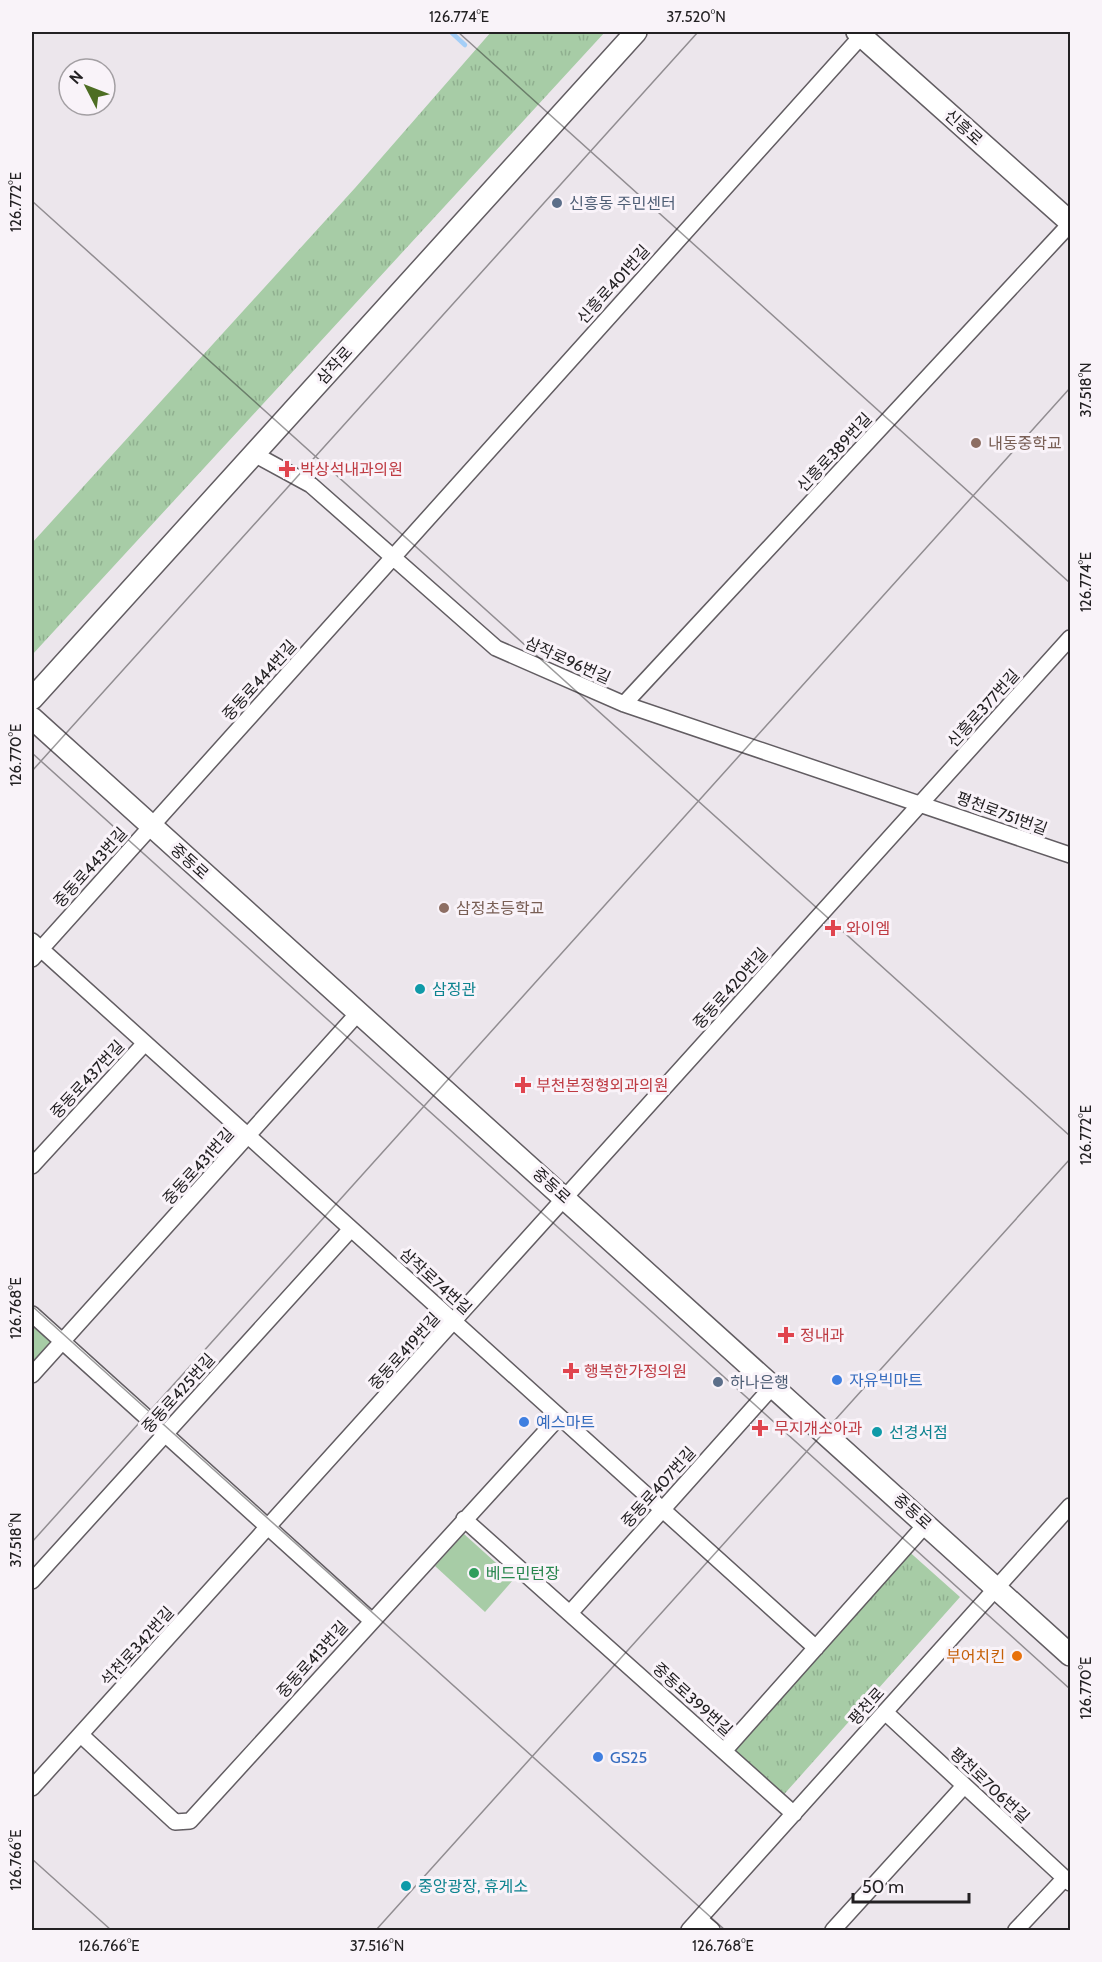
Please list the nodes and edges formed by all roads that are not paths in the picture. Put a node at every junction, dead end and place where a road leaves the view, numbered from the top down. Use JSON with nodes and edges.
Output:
{"nodes":[{"id":1,"x":636,"y":32,"type":"edge"},
{"id":2,"x":861,"y":33,"type":"edge"},
{"id":3,"x":1071,"y":223,"type":"edge"},
{"id":4,"x":254,"y":454,"type":"junction"},
{"id":5,"x":393,"y":558,"type":"junction"},
{"id":6,"x":1071,"y":638,"type":"edge"},
{"id":7,"x":32,"y":699,"type":"edge"},
{"id":8,"x":624,"y":704,"type":"junction"},
{"id":9,"x":32,"y":718,"type":"edge"},
{"id":10,"x":921,"y":802,"type":"junction"},
{"id":11,"x":152,"y":826,"type":"junction"},
{"id":12,"x":1071,"y":855,"type":"edge"},
{"id":13,"x":34,"y":950,"type":"edge"},
{"id":14,"x":359,"y":1012,"type":"junction"},
{"id":15,"x":145,"y":1043,"type":"junction"},
{"id":16,"x":249,"y":1137,"type":"junction"},
{"id":17,"x":32,"y":1166,"type":"edge"},
{"id":18,"x":566,"y":1198,"type":"junction"},
{"id":19,"x":351,"y":1229,"type":"junction"},
{"id":20,"x":32,"y":1314,"type":"edge"},
{"id":21,"x":454,"y":1322,"type":"junction"},
{"id":22,"x":61,"y":1342,"type":"junction"},
{"id":23,"x":32,"y":1375,"type":"edge"},
{"id":24,"x":773,"y":1386,"type":"junction"},
{"id":25,"x":559,"y":1417,"type":"junction"},
{"id":26,"x":164,"y":1434,"type":"junction"},
{"id":27,"x":1071,"y":1506,"type":"edge"},
{"id":28,"x":662,"y":1510,"type":"junction"},
{"id":29,"x":464,"y":1519,"type":"junction"},
{"id":30,"x":926,"y":1524,"type":"junction"},
{"id":31,"x":269,"y":1528,"type":"junction"},
{"id":32,"x":32,"y":1581,"type":"edge"},
{"id":33,"x":997,"y":1588,"type":"junction"},
{"id":34,"x":570,"y":1613,"type":"junction"},
{"id":35,"x":371,"y":1620,"type":"junction"},
{"id":36,"x":816,"y":1648,"type":"junction"},
{"id":37,"x":1071,"y":1655,"type":"edge"},
{"id":38,"x":885,"y":1712,"type":"junction"},
{"id":39,"x":81,"y":1735,"type":"junction"},
{"id":40,"x":724,"y":1751,"type":"junction"},
{"id":41,"x":32,"y":1784,"type":"edge"},
{"id":42,"x":964,"y":1786,"type":"junction"},
{"id":43,"x":794,"y":1814,"type":"junction"},
{"id":44,"x":1068,"y":1881,"type":"edge"},
{"id":45,"x":694,"y":1925,"type":"edge"},
{"id":46,"x":712,"y":1930,"type":"edge"},
{"id":47,"x":833,"y":1930,"type":"edge"},
{"id":48,"x":1016,"y":1930,"type":"edge"}],
"edges":[{"from":1,"to":4,"type":"street","name":"삼작로"},
{"from":2,"to":3,"type":"street","name":"신흥로"},
{"from":2,"to":5,"type":"street","name":"신흥로401번길"},
{"from":3,"to":8,"type":"street","name":"신흥로389번길"},
{"from":4,"to":5,"type":"street","name":"삼작로96번길"},
{"from":4,"to":7,"type":"street","name":"삼작로"},
{"from":5,"to":8,"type":"street","name":"삼작로96번길"},
{"from":5,"to":11,"type":"street","name":"중동로444번길"},
{"from":6,"to":10,"type":"street","name":"신흥로377번길"},
{"from":8,"to":10,"type":"street","name":"삼작로96번길"},
{"from":9,"to":11,"type":"street","name":"중동로"},
{"from":10,"to":12,"type":"street","name":"평천로751번길"},
{"from":10,"to":18,"type":"street","name":"중동로420번길"},
{"from":11,"to":13,"type":"street","name":"중동로443번길"},
{"from":11,"to":14,"type":"street","name":"중동로"},
{"from":13,"to":15,"type":"street","name":"삼작로74번길"},
{"from":14,"to":16,"type":"street","name":"중동로431번길"},
{"from":14,"to":18,"type":"street","name":"중동로"},
{"from":15,"to":16,"type":"street","name":"삼작로74번길"},
{"from":15,"to":17,"type":"street","name":"중동로437번길"},
{"from":16,"to":19,"type":"street","name":"삼작로74번길"},
{"from":16,"to":22,"type":"street","name":"중동로431번길"},
{"from":18,"to":21,"type":"street","name":"중동로419번길"},
{"from":18,"to":24,"type":"street","name":"중동로"},
{"from":19,"to":21,"type":"street","name":"삼작로74번길"},
{"from":19,"to":26,"type":"street","name":"중동로425번길"},
{"from":20,"to":22,"type":"street"},
{"from":21,"to":25,"type":"street","name":"삼작로74번길"},
{"from":21,"to":31,"type":"street","name":"중동로419번길"},
{"from":22,"to":23,"type":"street","name":"중동로431번길"},
{"from":22,"to":26,"type":"street"},
{"from":24,"to":28,"type":"street","name":"중동로407번길"},
{"from":24,"to":30,"type":"street","name":"중동로"},
{"from":25,"to":28,"type":"street","name":"삼작로74번길"},
{"from":25,"to":29,"type":"street","name":"중동로413번길"},
{"from":26,"to":31,"type":"street"},
{"from":26,"to":32,"type":"street","name":"중동로425번길"},
{"from":27,"to":33,"type":"street","name":"평천로"},
{"from":28,"to":34,"type":"street","name":"중동로407번길"},
{"from":28,"to":36,"type":"street","name":"삼작로74번길"},
{"from":29,"to":34,"type":"street","name":"중동로399번길"},
{"from":29,"to":35,"type":"street","name":"중동로413번길"},
{"from":30,"to":33,"type":"street","name":"중동로"},
{"from":30,"to":36,"type":"street","name":"중동로399번길"},
{"from":31,"to":35,"type":"street"},
{"from":31,"to":39,"type":"street","name":"석천로342번길"},
{"from":33,"to":37,"type":"street","name":"중동로"},
{"from":33,"to":38,"type":"street","name":"평천로"},
{"from":34,"to":40,"type":"street","name":"중동로399번길"},
{"from":35,"to":39,"type":"street","name":"중동로413번길"},
{"from":36,"to":40,"type":"street","name":"중동로399번길"},
{"from":38,"to":42,"type":"street","name":"평천로706번길"},
{"from":38,"to":43,"type":"street","name":"평천로"},
{"from":39,"to":41,"type":"street","name":"석천로342번길"},
{"from":40,"to":43,"type":"street"},
{"from":42,"to":44,"type":"street","name":"평천로706번길"},
{"from":42,"to":47,"type":"street"},
{"from":43,"to":45,"type":"street","name":"평천로"},
{"from":44,"to":48,"type":"street"},
{"from":45,"to":46,"type":"street"}]}
